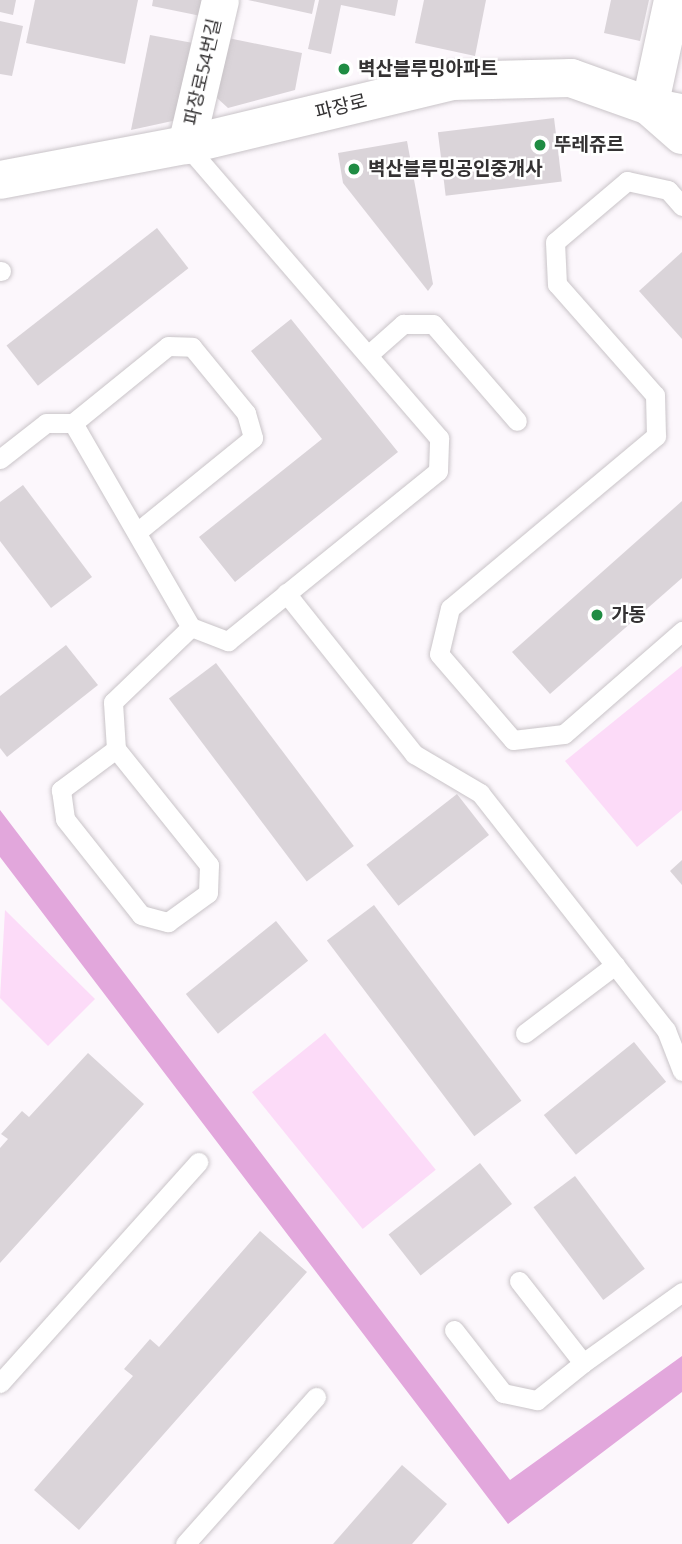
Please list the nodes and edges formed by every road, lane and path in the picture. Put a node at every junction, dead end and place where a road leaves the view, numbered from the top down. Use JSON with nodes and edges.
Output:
{"nodes":[{"id":1,"x":219,"y":0,"type":"edge"},
{"id":2,"x":672,"y":0,"type":"edge"},
{"id":3,"x":665,"y":109,"type":"edge"},
{"id":4,"x":682,"y":135,"type":"edge"},
{"id":5,"x":186,"y":145,"type":"junction"},
{"id":6,"x":0,"y":180,"type":"edge"},
{"id":7,"x":682,"y":205,"type":"edge"},
{"id":8,"x":368,"y":355,"type":"junction"},
{"id":9,"x":517,"y":421,"type":"dead end"},
{"id":10,"x":73,"y":423,"type":"junction"},
{"id":11,"x":0,"y":459,"type":"edge"},
{"id":12,"x":137,"y":532,"type":"junction"},
{"id":13,"x":286,"y":593,"type":"junction"},
{"id":14,"x":191,"y":626,"type":"junction"},
{"id":15,"x":682,"y":631,"type":"edge"},
{"id":16,"x":116,"y":749,"type":"junction"},
{"id":17,"x":615,"y":965,"type":"junction"},
{"id":18,"x":525,"y":1033,"type":"dead end"},
{"id":19,"x":682,"y":1071,"type":"edge"},
{"id":20,"x":198,"y":1163,"type":"dead end"},
{"id":21,"x":519,"y":1281,"type":"dead end"},
{"id":22,"x":682,"y":1292,"type":"edge"},
{"id":23,"x":454,"y":1331,"type":"dead end"},
{"id":24,"x":583,"y":1363,"type":"junction"},
{"id":25,"x":0,"y":1383,"type":"edge"},
{"id":26,"x":316,"y":1397,"type":"dead end"},
{"id":27,"x":185,"y":1544,"type":"edge"}],
"edges":[{"from":1,"to":5,"type":"street","name":"파장로54번길"},
{"from":2,"to":3,"type":"street"},
{"from":3,"to":4,"type":"street"},
{"from":3,"to":5,"type":"street","name":"파장로"},
{"from":5,"to":6,"type":"street","name":"파장로"},
{"from":5,"to":8,"type":"lane"},
{"from":7,"to":15,"type":"lane"},
{"from":8,"to":9,"type":"lane"},
{"from":8,"to":13,"type":"lane"},
{"from":10,"to":11,"type":"lane"},
{"from":10,"to":12,"type":"lane"},
{"from":10,"to":12,"type":"lane"},
{"from":12,"to":14,"type":"lane"},
{"from":13,"to":14,"type":"lane"},
{"from":13,"to":17,"type":"lane"},
{"from":14,"to":16,"type":"lane"},
{"from":16,"to":16,"type":"lane"},
{"from":17,"to":18,"type":"lane"},
{"from":17,"to":19,"type":"lane"},
{"from":20,"to":25,"type":"lane"},
{"from":21,"to":24,"type":"lane"},
{"from":22,"to":24,"type":"lane"},
{"from":23,"to":24,"type":"lane"},
{"from":26,"to":27,"type":"lane"}]}
